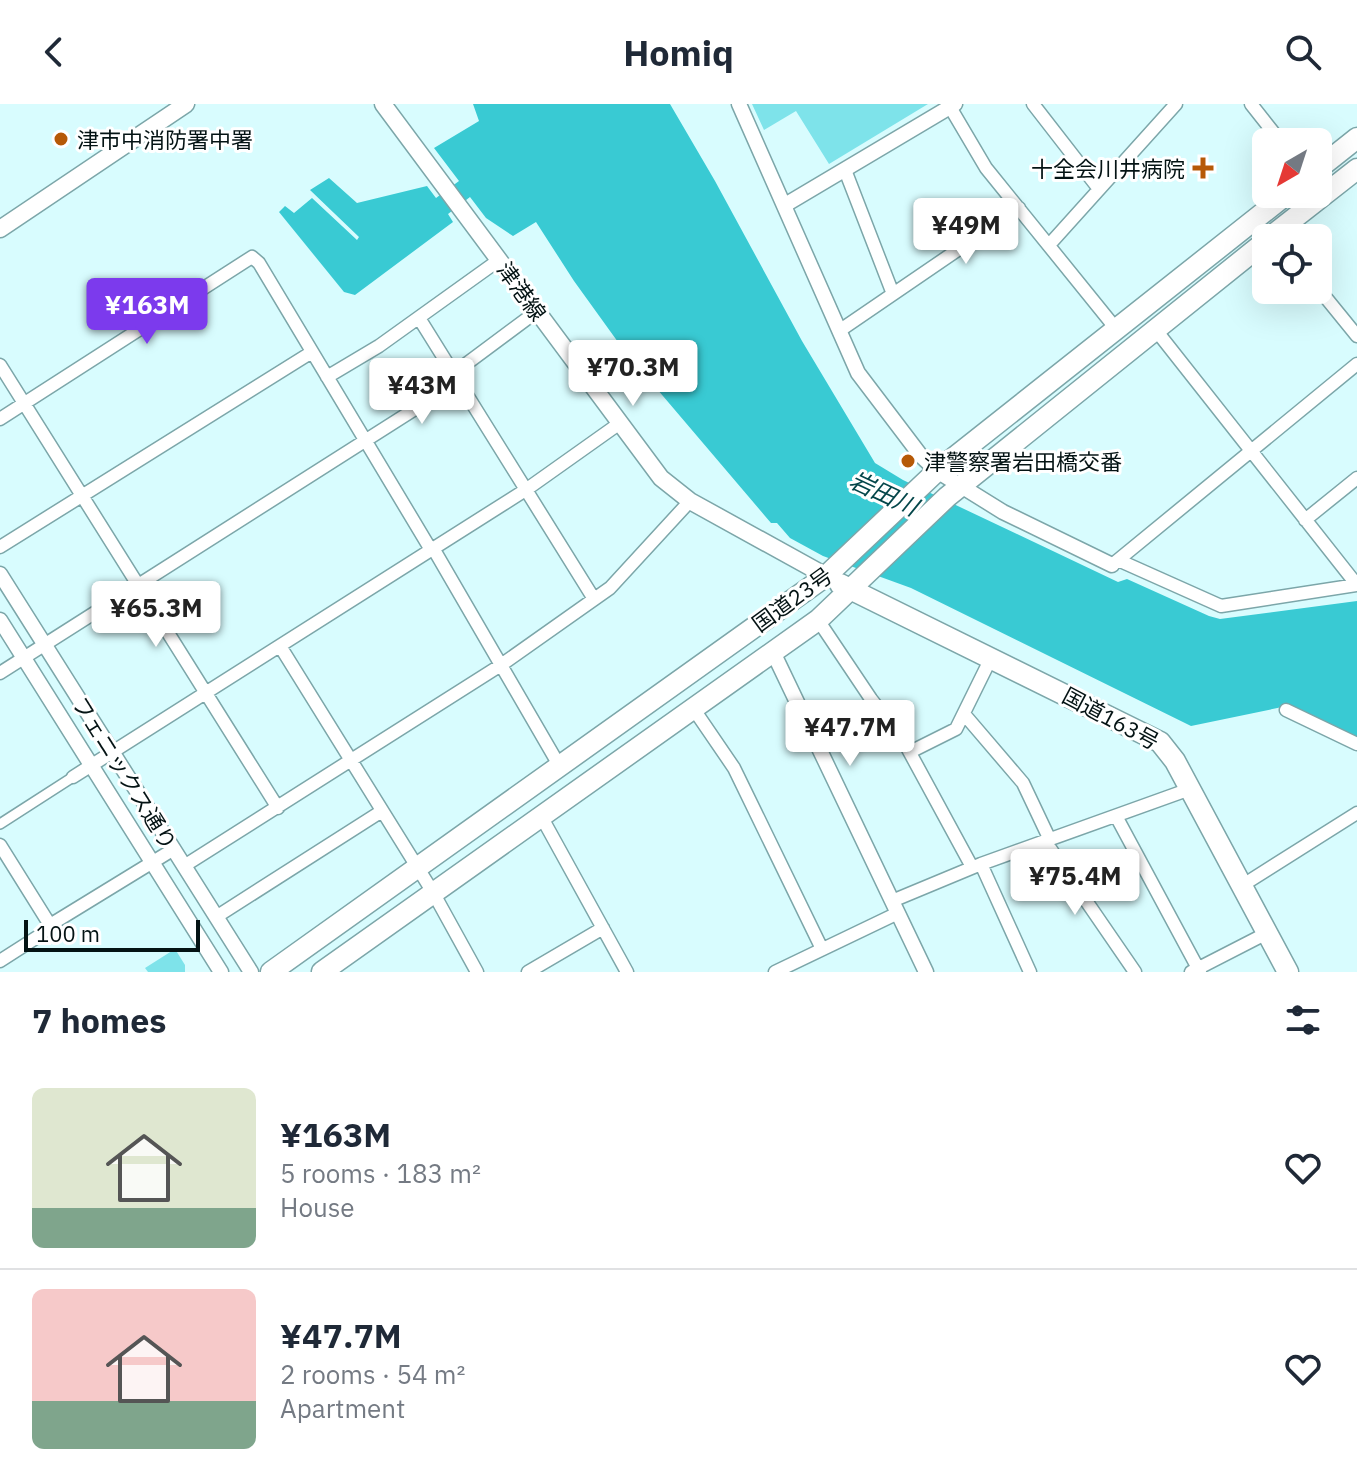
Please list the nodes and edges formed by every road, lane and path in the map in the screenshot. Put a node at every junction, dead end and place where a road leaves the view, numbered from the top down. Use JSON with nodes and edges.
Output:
{"nodes":[{"id":1,"x":186,"y":104,"type":"edge"},
{"id":2,"x":383,"y":104,"type":"edge"},
{"id":3,"x":739,"y":104,"type":"edge"},
{"id":4,"x":1033,"y":104,"type":"edge"},
{"id":5,"x":1176,"y":104,"type":"edge"},
{"id":6,"x":1251,"y":104,"type":"edge"},
{"id":7,"x":952,"y":106,"type":"edge"},
{"id":8,"x":1270,"y":128,"type":"edge"},
{"id":9,"x":1357,"y":138,"type":"edge"},
{"id":10,"x":1332,"y":158,"type":"edge"},
{"id":11,"x":1357,"y":169,"type":"edge"},
{"id":12,"x":845,"y":170,"type":"junction"},
{"id":13,"x":1332,"y":185,"type":"edge"},
{"id":14,"x":1099,"y":189,"type":"junction"},
{"id":15,"x":785,"y":205,"type":"junction"},
{"id":16,"x":1019,"y":208,"type":"junction"},
{"id":17,"x":1270,"y":208,"type":"edge"},
{"id":18,"x":1304,"y":208,"type":"edge"},
{"id":19,"x":1287,"y":224,"type":"edge"},
{"id":20,"x":1,"y":225,"type":"edge"},
{"id":21,"x":1049,"y":245,"type":"junction"},
{"id":22,"x":1252,"y":254,"type":"edge"},
{"id":23,"x":499,"y":260,"type":"junction"},
{"id":24,"x":893,"y":294,"type":"junction"},
{"id":25,"x":1331,"y":304,"type":"edge"},
{"id":26,"x":536,"y":312,"type":"junction"},
{"id":27,"x":419,"y":318,"type":"junction"},
{"id":28,"x":1155,"y":329,"type":"junction"},
{"id":29,"x":1117,"y":330,"type":"junction"},
{"id":30,"x":839,"y":331,"type":"junction"},
{"id":31,"x":1357,"y":336,"type":"edge"},
{"id":32,"x":312,"y":352,"type":"junction"},
{"id":33,"x":1357,"y":364,"type":"edge"},
{"id":34,"x":0,"y":365,"type":"edge"},
{"id":35,"x":327,"y":377,"type":"junction"},
{"id":36,"x":457,"y":377,"type":"junction"},
{"id":37,"x":23,"y":404,"type":"junction"},
{"id":38,"x":0,"y":419,"type":"edge"},
{"id":39,"x":620,"y":423,"type":"junction"},
{"id":40,"x":366,"y":441,"type":"junction"},
{"id":41,"x":1250,"y":450,"type":"junction"},
{"id":42,"x":933,"y":475,"type":"junction"},
{"id":43,"x":1357,"y":478,"type":"edge"},
{"id":44,"x":527,"y":489,"type":"junction"},
{"id":45,"x":954,"y":492,"type":"junction"},
{"id":46,"x":82,"y":496,"type":"junction"},
{"id":47,"x":690,"y":501,"type":"junction"},
{"id":48,"x":1305,"y":520,"type":"junction"},
{"id":49,"x":0,"y":547,"type":"edge"},
{"id":50,"x":432,"y":549,"type":"junction"},
{"id":51,"x":1115,"y":563,"type":"junction"},
{"id":52,"x":831,"y":571,"type":"junction"},
{"id":53,"x":0,"y":574,"type":"edge"},
{"id":54,"x":1357,"y":585,"type":"edge"},
{"id":55,"x":137,"y":586,"type":"junction"},
{"id":56,"x":852,"y":588,"type":"junction"},
{"id":57,"x":594,"y":599,"type":"junction"},
{"id":58,"x":0,"y":620,"type":"edge"},
{"id":59,"x":818,"y":620,"type":"junction"},
{"id":60,"x":45,"y":645,"type":"junction"},
{"id":61,"x":280,"y":646,"type":"junction"},
{"id":62,"x":773,"y":652,"type":"junction"},
{"id":63,"x":24,"y":658,"type":"junction"},
{"id":64,"x":991,"y":658,"type":"junction"},
{"id":65,"x":501,"y":665,"type":"junction"},
{"id":66,"x":0,"y":673,"type":"edge"},
{"id":67,"x":205,"y":692,"type":"junction"},
{"id":68,"x":693,"y":708,"type":"junction"},
{"id":69,"x":1286,"y":710,"type":"dead end"},
{"id":70,"x":964,"y":714,"type":"junction"},
{"id":71,"x":1357,"y":744,"type":"edge"},
{"id":72,"x":112,"y":751,"type":"junction"},
{"id":73,"x":910,"y":752,"type":"junction"},
{"id":74,"x":352,"y":760,"type":"junction"},
{"id":75,"x":91,"y":765,"type":"junction"},
{"id":76,"x":559,"y":765,"type":"junction"},
{"id":77,"x":73,"y":777,"type":"joint"},
{"id":78,"x":1190,"y":789,"type":"junction"},
{"id":79,"x":278,"y":808,"type":"junction"},
{"id":80,"x":382,"y":811,"type":"junction"},
{"id":81,"x":541,"y":816,"type":"junction"},
{"id":82,"x":1116,"y":816,"type":"junction"},
{"id":83,"x":1351,"y":817,"type":"edge"},
{"id":84,"x":0,"y":824,"type":"edge"},
{"id":85,"x":1357,"y":832,"type":"edge"},
{"id":86,"x":1048,"y":840,"type":"junction"},
{"id":87,"x":0,"y":845,"type":"edge"},
{"id":88,"x":174,"y":849,"type":"junction"},
{"id":89,"x":153,"y":863,"type":"junction"},
{"id":90,"x":184,"y":866,"type":"junction"},
{"id":91,"x":977,"y":866,"type":"junction"},
{"id":92,"x":417,"y":867,"type":"junction"},
{"id":93,"x":1243,"y":885,"type":"junction"},
{"id":94,"x":434,"y":894,"type":"junction"},
{"id":95,"x":895,"y":907,"type":"junction"},
{"id":96,"x":216,"y":917,"type":"junction"},
{"id":97,"x":50,"y":925,"type":"junction"},
{"id":98,"x":603,"y":928,"type":"junction"},
{"id":99,"x":1267,"y":933,"type":"junction"},
{"id":100,"x":822,"y":949,"type":"junction"},
{"id":101,"x":0,"y":961,"type":"edge"},
{"id":102,"x":1196,"y":971,"type":"edge"},
{"id":103,"x":221,"y":972,"type":"edge"},
{"id":104,"x":251,"y":972,"type":"edge"},
{"id":105,"x":271,"y":972,"type":"edge"},
{"id":106,"x":322,"y":972,"type":"edge"},
{"id":107,"x":477,"y":972,"type":"edge"},
{"id":108,"x":528,"y":972,"type":"edge"},
{"id":109,"x":627,"y":972,"type":"edge"},
{"id":110,"x":775,"y":972,"type":"edge"},
{"id":111,"x":926,"y":972,"type":"edge"},
{"id":112,"x":1030,"y":972,"type":"edge"},
{"id":113,"x":1135,"y":972,"type":"edge"},
{"id":114,"x":1288,"y":972,"type":"edge"}],
"edges":[{"from":1,"to":20,"type":"main road"},
{"from":2,"to":23,"type":"main road","name":"津港線"},
{"from":3,"to":15,"type":"street"},
{"from":4,"to":14,"type":"street"},
{"from":5,"to":14,"type":"street"},
{"from":6,"to":8,"type":"street"},
{"from":7,"to":12,"type":"street"},
{"from":7,"to":16,"type":"street"},
{"from":9,"to":10,"type":"highway"},
{"from":11,"to":13,"type":"highway","name":"国道23号"},
{"from":12,"to":15,"type":"street"},
{"from":12,"to":24,"type":"street"},
{"from":14,"to":21,"type":"street"},
{"from":15,"to":30,"type":"street"},
{"from":16,"to":21,"type":"street"},
{"from":16,"to":24,"type":"street"},
{"from":17,"to":29,"type":"highway","name":"国道23号"},
{"from":18,"to":19,"type":"highway","name":"国道23号"},
{"from":21,"to":29,"type":"street"},
{"from":22,"to":28,"type":"highway","name":"国道23号"},
{"from":23,"to":26,"type":"main road","name":"津港線"},
{"from":23,"to":27,"type":"street"},
{"from":24,"to":30,"type":"street"},
{"from":25,"to":31,"type":"street"},
{"from":26,"to":36,"type":"street"},
{"from":26,"to":39,"type":"main road","name":"津港線"},
{"from":27,"to":35,"type":"street"},
{"from":27,"to":36,"type":"street"},
{"from":28,"to":41,"type":"street"},
{"from":28,"to":45,"type":"highway","name":"国道23号"},
{"from":29,"to":42,"type":"highway","name":"国道23号"},
{"from":30,"to":42,"type":"street"},
{"from":32,"to":35,"type":"street"},
{"from":32,"to":37,"type":"street"},
{"from":32,"to":46,"type":"street"},
{"from":33,"to":41,"type":"street"},
{"from":34,"to":37,"type":"street"},
{"from":35,"to":40,"type":"street"},
{"from":36,"to":40,"type":"street"},
{"from":36,"to":44,"type":"street"},
{"from":37,"to":38,"type":"street"},
{"from":37,"to":46,"type":"street"},
{"from":39,"to":44,"type":"street"},
{"from":39,"to":47,"type":"main road","name":"津港線"},
{"from":40,"to":50,"type":"street"},
{"from":40,"to":55,"type":"street"},
{"from":41,"to":48,"type":"street"},
{"from":41,"to":51,"type":"street"},
{"from":42,"to":45,"type":"street"},
{"from":42,"to":52,"type":"highway","name":"国道23号"},
{"from":43,"to":48,"type":"street"},
{"from":44,"to":50,"type":"street"},
{"from":44,"to":57,"type":"street"},
{"from":45,"to":51,"type":"street"},
{"from":45,"to":56,"type":"highway","name":"国道23号"},
{"from":46,"to":49,"type":"street"},
{"from":46,"to":55,"type":"street"},
{"from":47,"to":52,"type":"main road","name":"津港線"},
{"from":47,"to":57,"type":"street"},
{"from":48,"to":54,"type":"street"},
{"from":50,"to":61,"type":"street"},
{"from":50,"to":65,"type":"street"},
{"from":51,"to":54,"type":"street"},
{"from":52,"to":56,"type":"highway","name":"国道163号"},
{"from":52,"to":76,"type":"highway","name":"国道23号"},
{"from":53,"to":60,"type":"street","name":"フェニックス通り"},
{"from":55,"to":60,"type":"street"},
{"from":55,"to":67,"type":"street"},
{"from":56,"to":59,"type":"highway","name":"国道23号"},
{"from":56,"to":64,"type":"highway","name":"国道163号"},
{"from":57,"to":65,"type":"street"},
{"from":58,"to":63,"type":"street","name":"フェニックス通り"},
{"from":59,"to":62,"type":"highway","name":"国道23号"},
{"from":59,"to":73,"type":"street"},
{"from":60,"to":63,"type":"street"},
{"from":60,"to":72,"type":"street","name":"フェニックス通り"},
{"from":61,"to":67,"type":"street"},
{"from":61,"to":74,"type":"street"},
{"from":62,"to":68,"type":"highway","name":"国道23号"},
{"from":62,"to":95,"type":"street"},
{"from":63,"to":66,"type":"street"},
{"from":63,"to":75,"type":"street","name":"フェニックス通り"},
{"from":64,"to":70,"type":"street"},
{"from":64,"to":78,"type":"highway","name":"国道163号"},
{"from":65,"to":74,"type":"street"},
{"from":65,"to":76,"type":"street"},
{"from":67,"to":72,"type":"street"},
{"from":67,"to":79,"type":"street"},
{"from":68,"to":81,"type":"highway","name":"国道23号"},
{"from":68,"to":100,"type":"street"},
{"from":69,"to":71,"type":"street"},
{"from":70,"to":73,"type":"street"},
{"from":70,"to":86,"type":"street"},
{"from":72,"to":75,"type":"street"},
{"from":72,"to":88,"type":"street","name":"フェニックス通り"},
{"from":73,"to":91,"type":"street"},
{"from":74,"to":79,"type":"street"},
{"from":74,"to":80,"type":"street"},
{"from":75,"to":77,"type":"street"},
{"from":75,"to":89,"type":"street","name":"フェニックス通り"},
{"from":76,"to":92,"type":"highway","name":"国道23号"},
{"from":77,"to":84,"type":"street"},
{"from":78,"to":82,"type":"street"},
{"from":78,"to":93,"type":"highway","name":"国道163号"},
{"from":79,"to":90,"type":"street"},
{"from":80,"to":92,"type":"street"},
{"from":80,"to":96,"type":"street"},
{"from":81,"to":94,"type":"highway","name":"国道23号"},
{"from":81,"to":98,"type":"street"},
{"from":82,"to":86,"type":"street"},
{"from":82,"to":102,"type":"street"},
{"from":83,"to":85,"type":"street"},
{"from":83,"to":93,"type":"street"},
{"from":86,"to":91,"type":"street"},
{"from":86,"to":113,"type":"street"},
{"from":87,"to":97,"type":"street"},
{"from":88,"to":89,"type":"street"},
{"from":88,"to":90,"type":"street","name":"フェニックス通り"},
{"from":89,"to":97,"type":"street"},
{"from":89,"to":103,"type":"street","name":"フェニックス通り"},
{"from":90,"to":96,"type":"street","name":"フェニックス通り"},
{"from":91,"to":95,"type":"street"},
{"from":91,"to":112,"type":"street"},
{"from":92,"to":94,"type":"street"},
{"from":92,"to":105,"type":"highway","name":"国道23号"},
{"from":93,"to":99,"type":"highway","name":"国道163号"},
{"from":94,"to":106,"type":"highway","name":"国道23号"},
{"from":94,"to":107,"type":"street"},
{"from":95,"to":100,"type":"street"},
{"from":95,"to":111,"type":"street"},
{"from":96,"to":104,"type":"street","name":"フェニックス通り"},
{"from":97,"to":101,"type":"street"},
{"from":98,"to":108,"type":"street"},
{"from":98,"to":109,"type":"street"},
{"from":99,"to":102,"type":"street"},
{"from":99,"to":114,"type":"highway","name":"国道163号"},
{"from":100,"to":110,"type":"street"}]}
